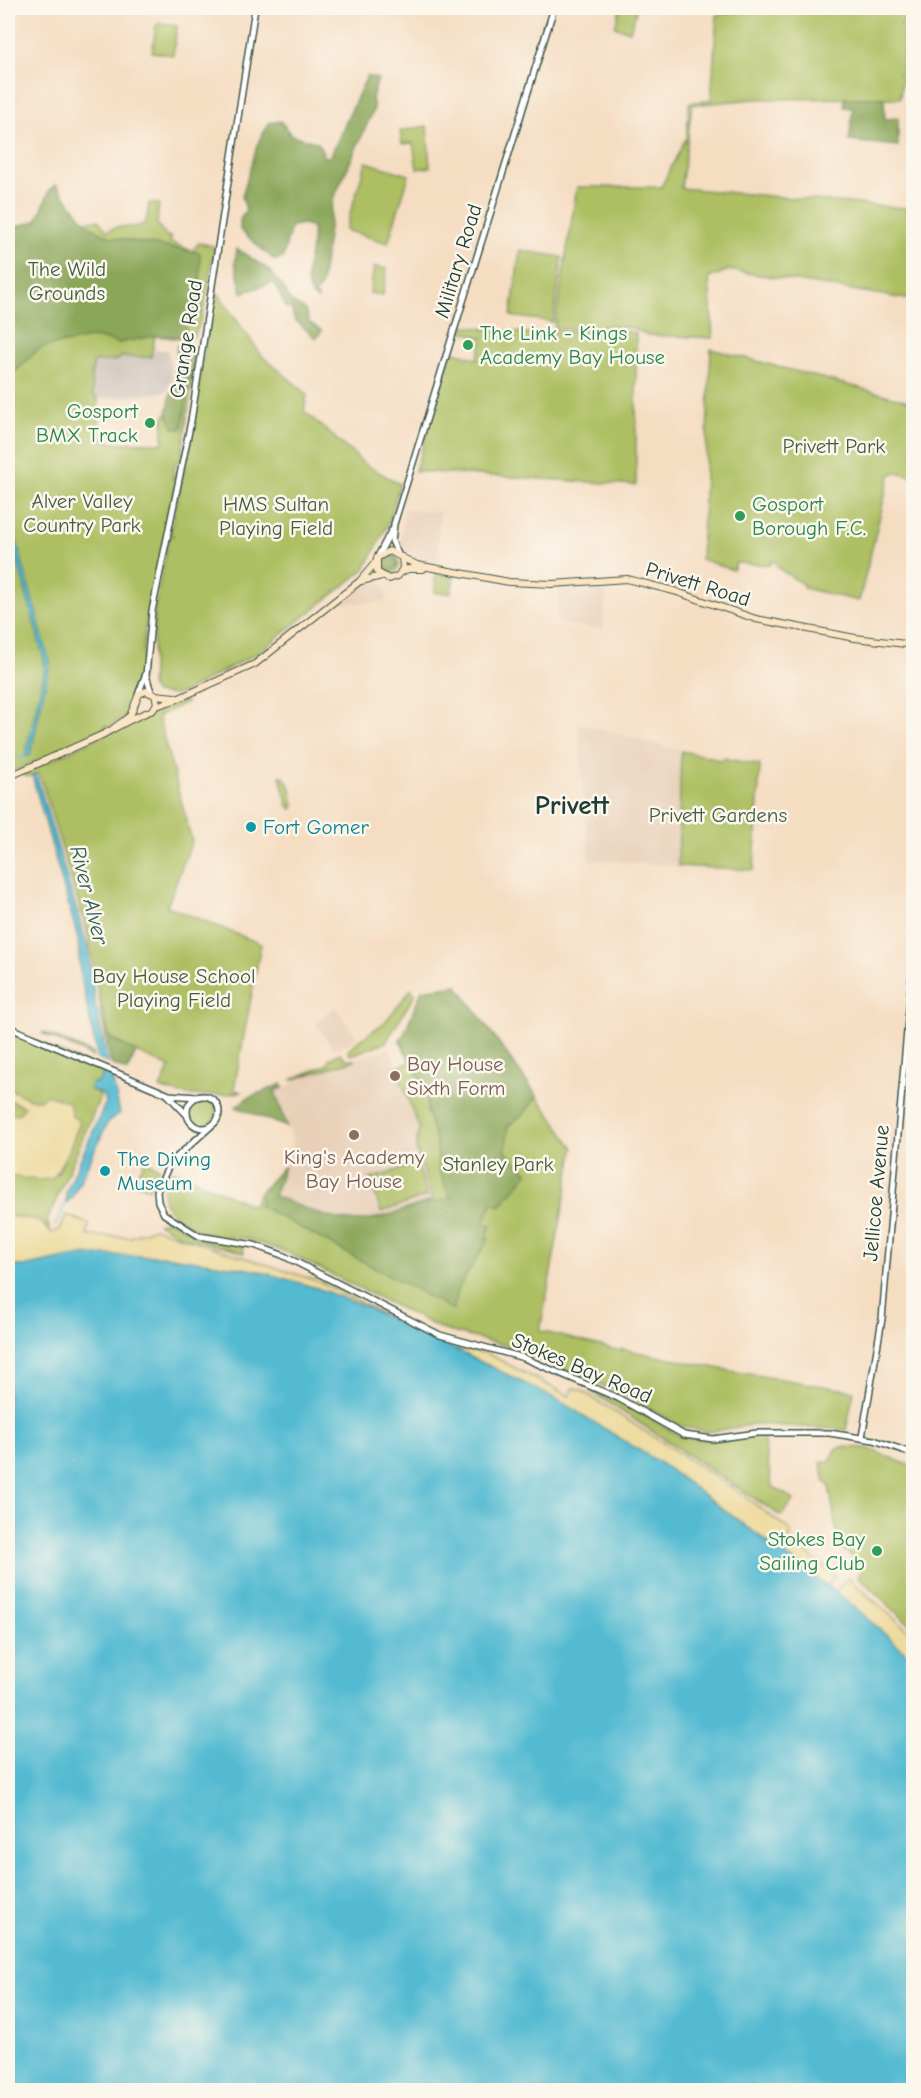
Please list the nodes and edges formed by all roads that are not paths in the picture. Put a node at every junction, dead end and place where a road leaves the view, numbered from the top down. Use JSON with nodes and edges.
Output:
{"nodes":[{"id":1,"x":255,"y":8,"type":"edge"},
{"id":2,"x":554,"y":8,"type":"edge"},
{"id":3,"x":394,"y":524,"type":"junction"},
{"id":4,"x":400,"y":556,"type":"junction"},
{"id":5,"x":377,"y":560,"type":"junction"},
{"id":6,"x":435,"y":569,"type":"junction"},
{"id":7,"x":402,"y":572,"type":"junction"},
{"id":8,"x":382,"y":576,"type":"junction"},
{"id":9,"x":360,"y":581,"type":"junction"},
{"id":10,"x":914,"y":645,"type":"edge"},
{"id":11,"x":146,"y":675,"type":"junction"},
{"id":12,"x":153,"y":694,"type":"junction"},
{"id":13,"x":138,"y":695,"type":"junction"},
{"id":14,"x":188,"y":695,"type":"junction"},
{"id":15,"x":136,"y":703,"type":"junction"},
{"id":16,"x":156,"y":706,"type":"junction"},
{"id":17,"x":146,"y":712,"type":"junction"},
{"id":18,"x":114,"y":728,"type":"junction"},
{"id":19,"x":8,"y":777,"type":"edge"},
{"id":20,"x":914,"y":950,"type":"edge"},
{"id":21,"x":8,"y":1026,"type":"edge"},
{"id":22,"x":167,"y":1094,"type":"junction"},
{"id":23,"x":198,"y":1097,"type":"junction"},
{"id":24,"x":187,"y":1114,"type":"junction"},
{"id":25,"x":191,"y":1124,"type":"junction"},
{"id":26,"x":210,"y":1126,"type":"junction"},
{"id":27,"x":192,"y":1144,"type":"junction"},
{"id":28,"x":862,"y":1437,"type":"junction"},
{"id":29,"x":914,"y":1454,"type":"edge"}],
"edges":[{"from":1,"to":11,"type":"street","name":"Grange Road"},
{"from":2,"to":3,"type":"street","name":"Military Road"},
{"from":3,"to":4,"type":"street","name":"Military Road"},
{"from":3,"to":5,"type":"street","name":"Military Road"},
{"from":4,"to":5,"type":"main road"},
{"from":4,"to":6,"type":"main road","name":"Privett Road"},
{"from":4,"to":7,"type":"main road"},
{"from":5,"to":8,"type":"main road"},
{"from":5,"to":9,"type":"main road"},
{"from":6,"to":7,"type":"main road","name":"Privett Road"},
{"from":6,"to":10,"type":"main road","name":"Privett Road"},
{"from":7,"to":8,"type":"main road"},
{"from":8,"to":9,"type":"main road"},
{"from":9,"to":14,"type":"main road"},
{"from":11,"to":12,"type":"street","name":"Grange Road"},
{"from":11,"to":13,"type":"street","name":"Grange Road"},
{"from":12,"to":13,"type":"main road"},
{"from":12,"to":14,"type":"main road"},
{"from":12,"to":16,"type":"main road"},
{"from":13,"to":15,"type":"main road"},
{"from":14,"to":16,"type":"main road"},
{"from":15,"to":17,"type":"main road"},
{"from":15,"to":18,"type":"main road"},
{"from":16,"to":17,"type":"main road"},
{"from":17,"to":18,"type":"main road"},
{"from":18,"to":19,"type":"main road"},
{"from":20,"to":28,"type":"street","name":"Jellicoe Avenue"},
{"from":21,"to":22,"type":"street"},
{"from":22,"to":23,"type":"street"},
{"from":22,"to":24,"type":"street"},
{"from":23,"to":24,"type":"street"},
{"from":23,"to":26,"type":"street"},
{"from":24,"to":25,"type":"street"},
{"from":25,"to":26,"type":"street"},
{"from":25,"to":27,"type":"street"},
{"from":26,"to":27,"type":"street","name":"Stokes Bay Road"},
{"from":27,"to":28,"type":"street","name":"Stokes Bay Road"},
{"from":28,"to":29,"type":"street","name":"Stokes Bay Road"}]}
